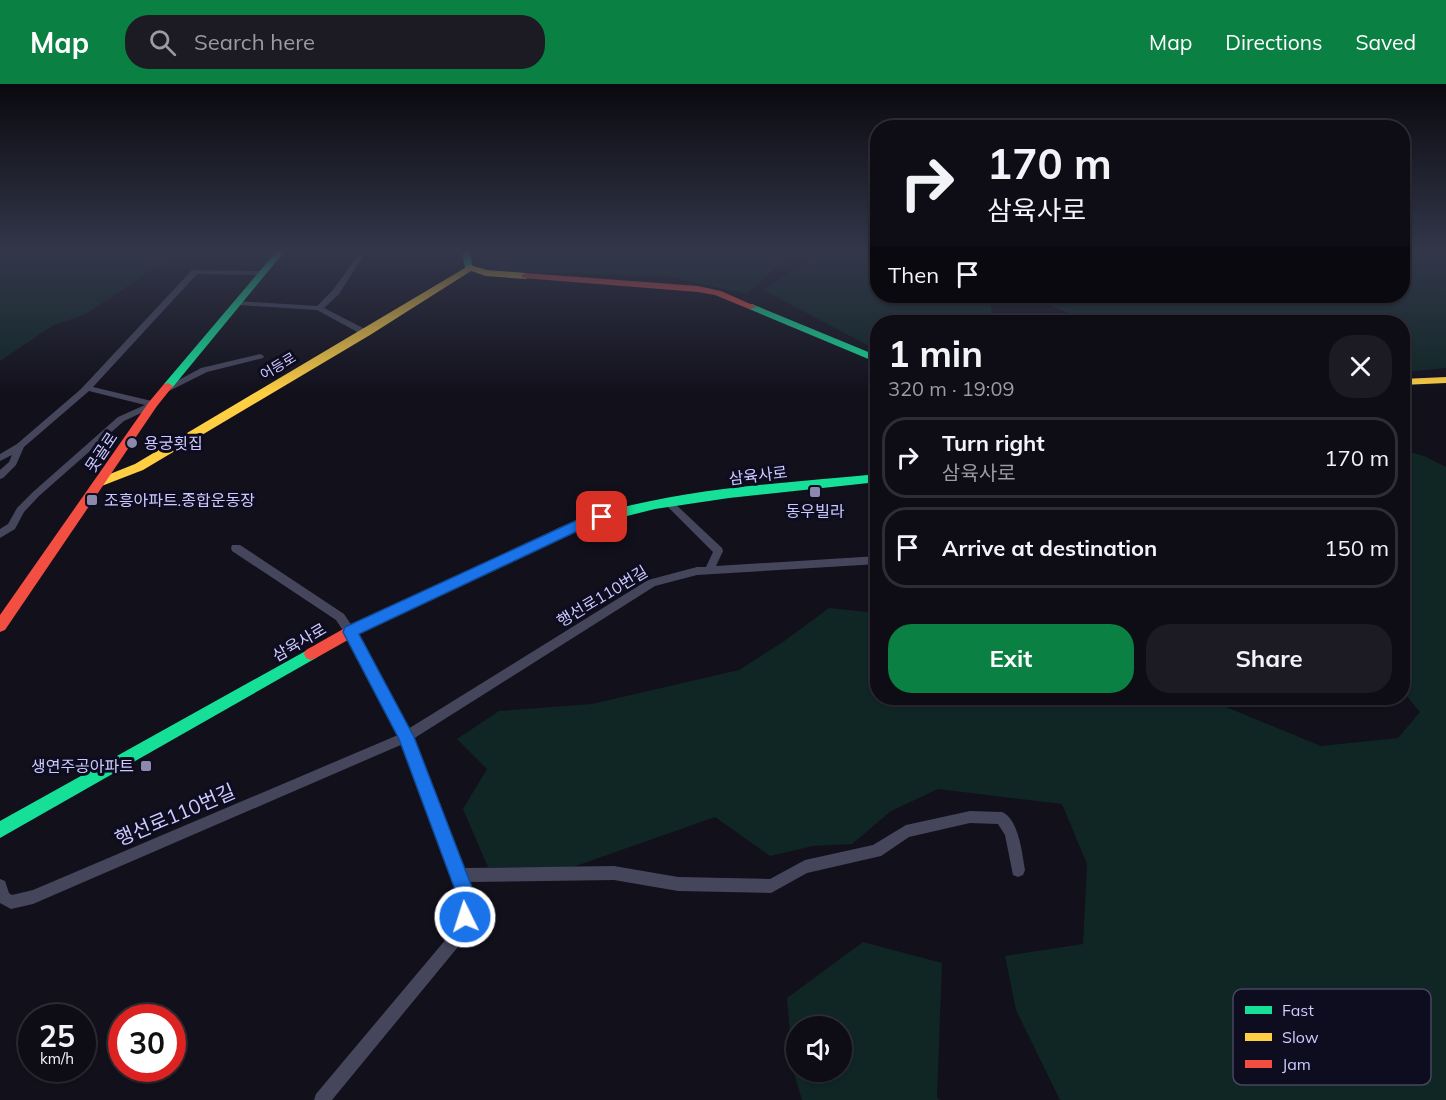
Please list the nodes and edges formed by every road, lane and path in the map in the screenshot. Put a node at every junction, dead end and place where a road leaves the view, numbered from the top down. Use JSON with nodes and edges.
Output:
{"nodes":[{"id":1,"x":169,"y":299,"type":"edge"},
{"id":2,"x":241,"y":299,"type":"edge"},
{"id":3,"x":328,"y":299,"type":"edge"},
{"id":4,"x":420,"y":299,"type":"edge"},
{"id":5,"x":734,"y":299,"type":"edge"},
{"id":6,"x":238,"y":303,"type":"junction"},
{"id":7,"x":318,"y":308,"type":"junction"},
{"id":8,"x":366,"y":333,"type":"junction"},
{"id":9,"x":260,"y":356,"type":"dead end"},
{"id":10,"x":870,"y":356,"type":"edge"},
{"id":11,"x":1446,"y":380,"type":"edge"},
{"id":12,"x":1410,"y":382,"type":"edge"},
{"id":13,"x":87,"y":388,"type":"junction"},
{"id":14,"x":166,"y":389,"type":"junction"},
{"id":15,"x":153,"y":404,"type":"junction"},
{"id":16,"x":20,"y":446,"type":"junction"},
{"id":17,"x":0,"y":459,"type":"edge"},
{"id":18,"x":0,"y":476,"type":"edge"},
{"id":19,"x":870,"y":479,"type":"edge"},
{"id":20,"x":99,"y":483,"type":"junction"},
{"id":21,"x":668,"y":502,"type":"junction"},
{"id":22,"x":0,"y":534,"type":"edge"},
{"id":23,"x":236,"y":548,"type":"dead end"},
{"id":24,"x":870,"y":560,"type":"edge"},
{"id":25,"x":710,"y":570,"type":"junction"},
{"id":26,"x":0,"y":626,"type":"edge"},
{"id":27,"x":350,"y":632,"type":"junction"},
{"id":28,"x":406,"y":737,"type":"junction"},
{"id":29,"x":0,"y":830,"type":"edge"},
{"id":30,"x":1018,"y":870,"type":"dead end"},
{"id":31,"x":458,"y":875,"type":"junction"},
{"id":32,"x":0,"y":886,"type":"edge"},
{"id":33,"x":322,"y":1100,"type":"edge"}],
"edges":[{"from":1,"to":13,"type":"street"},
{"from":2,"to":6,"type":"street","name":"못골로"},
{"from":3,"to":7,"type":"street"},
{"from":4,"to":8,"type":"street","name":"어등로"},
{"from":5,"to":10,"type":"street"},
{"from":6,"to":7,"type":"street"},
{"from":6,"to":14,"type":"street","name":"못골로"},
{"from":7,"to":8,"type":"street"},
{"from":8,"to":20,"type":"street","name":"어등로"},
{"from":9,"to":14,"type":"street"},
{"from":11,"to":12,"type":"street"},
{"from":13,"to":15,"type":"street"},
{"from":13,"to":16,"type":"street"},
{"from":14,"to":15,"type":"street","name":"못골로"},
{"from":15,"to":20,"type":"street","name":"못골로"},
{"from":15,"to":22,"type":"street"},
{"from":16,"to":17,"type":"street"},
{"from":16,"to":18,"type":"street"},
{"from":19,"to":21,"type":"street","name":"삼육사로"},
{"from":20,"to":26,"type":"street","name":"못골로"},
{"from":21,"to":25,"type":"street"},
{"from":21,"to":27,"type":"street","name":"삼육사로"},
{"from":23,"to":27,"type":"street"},
{"from":24,"to":25,"type":"street","name":"행선로110번길"},
{"from":25,"to":28,"type":"street","name":"행선로110번길"},
{"from":27,"to":28,"type":"street"},
{"from":27,"to":29,"type":"street","name":"삼육사로"},
{"from":28,"to":31,"type":"street"},
{"from":28,"to":32,"type":"street","name":"행선로110번길"},
{"from":30,"to":31,"type":"street"},
{"from":31,"to":33,"type":"street"}]}
